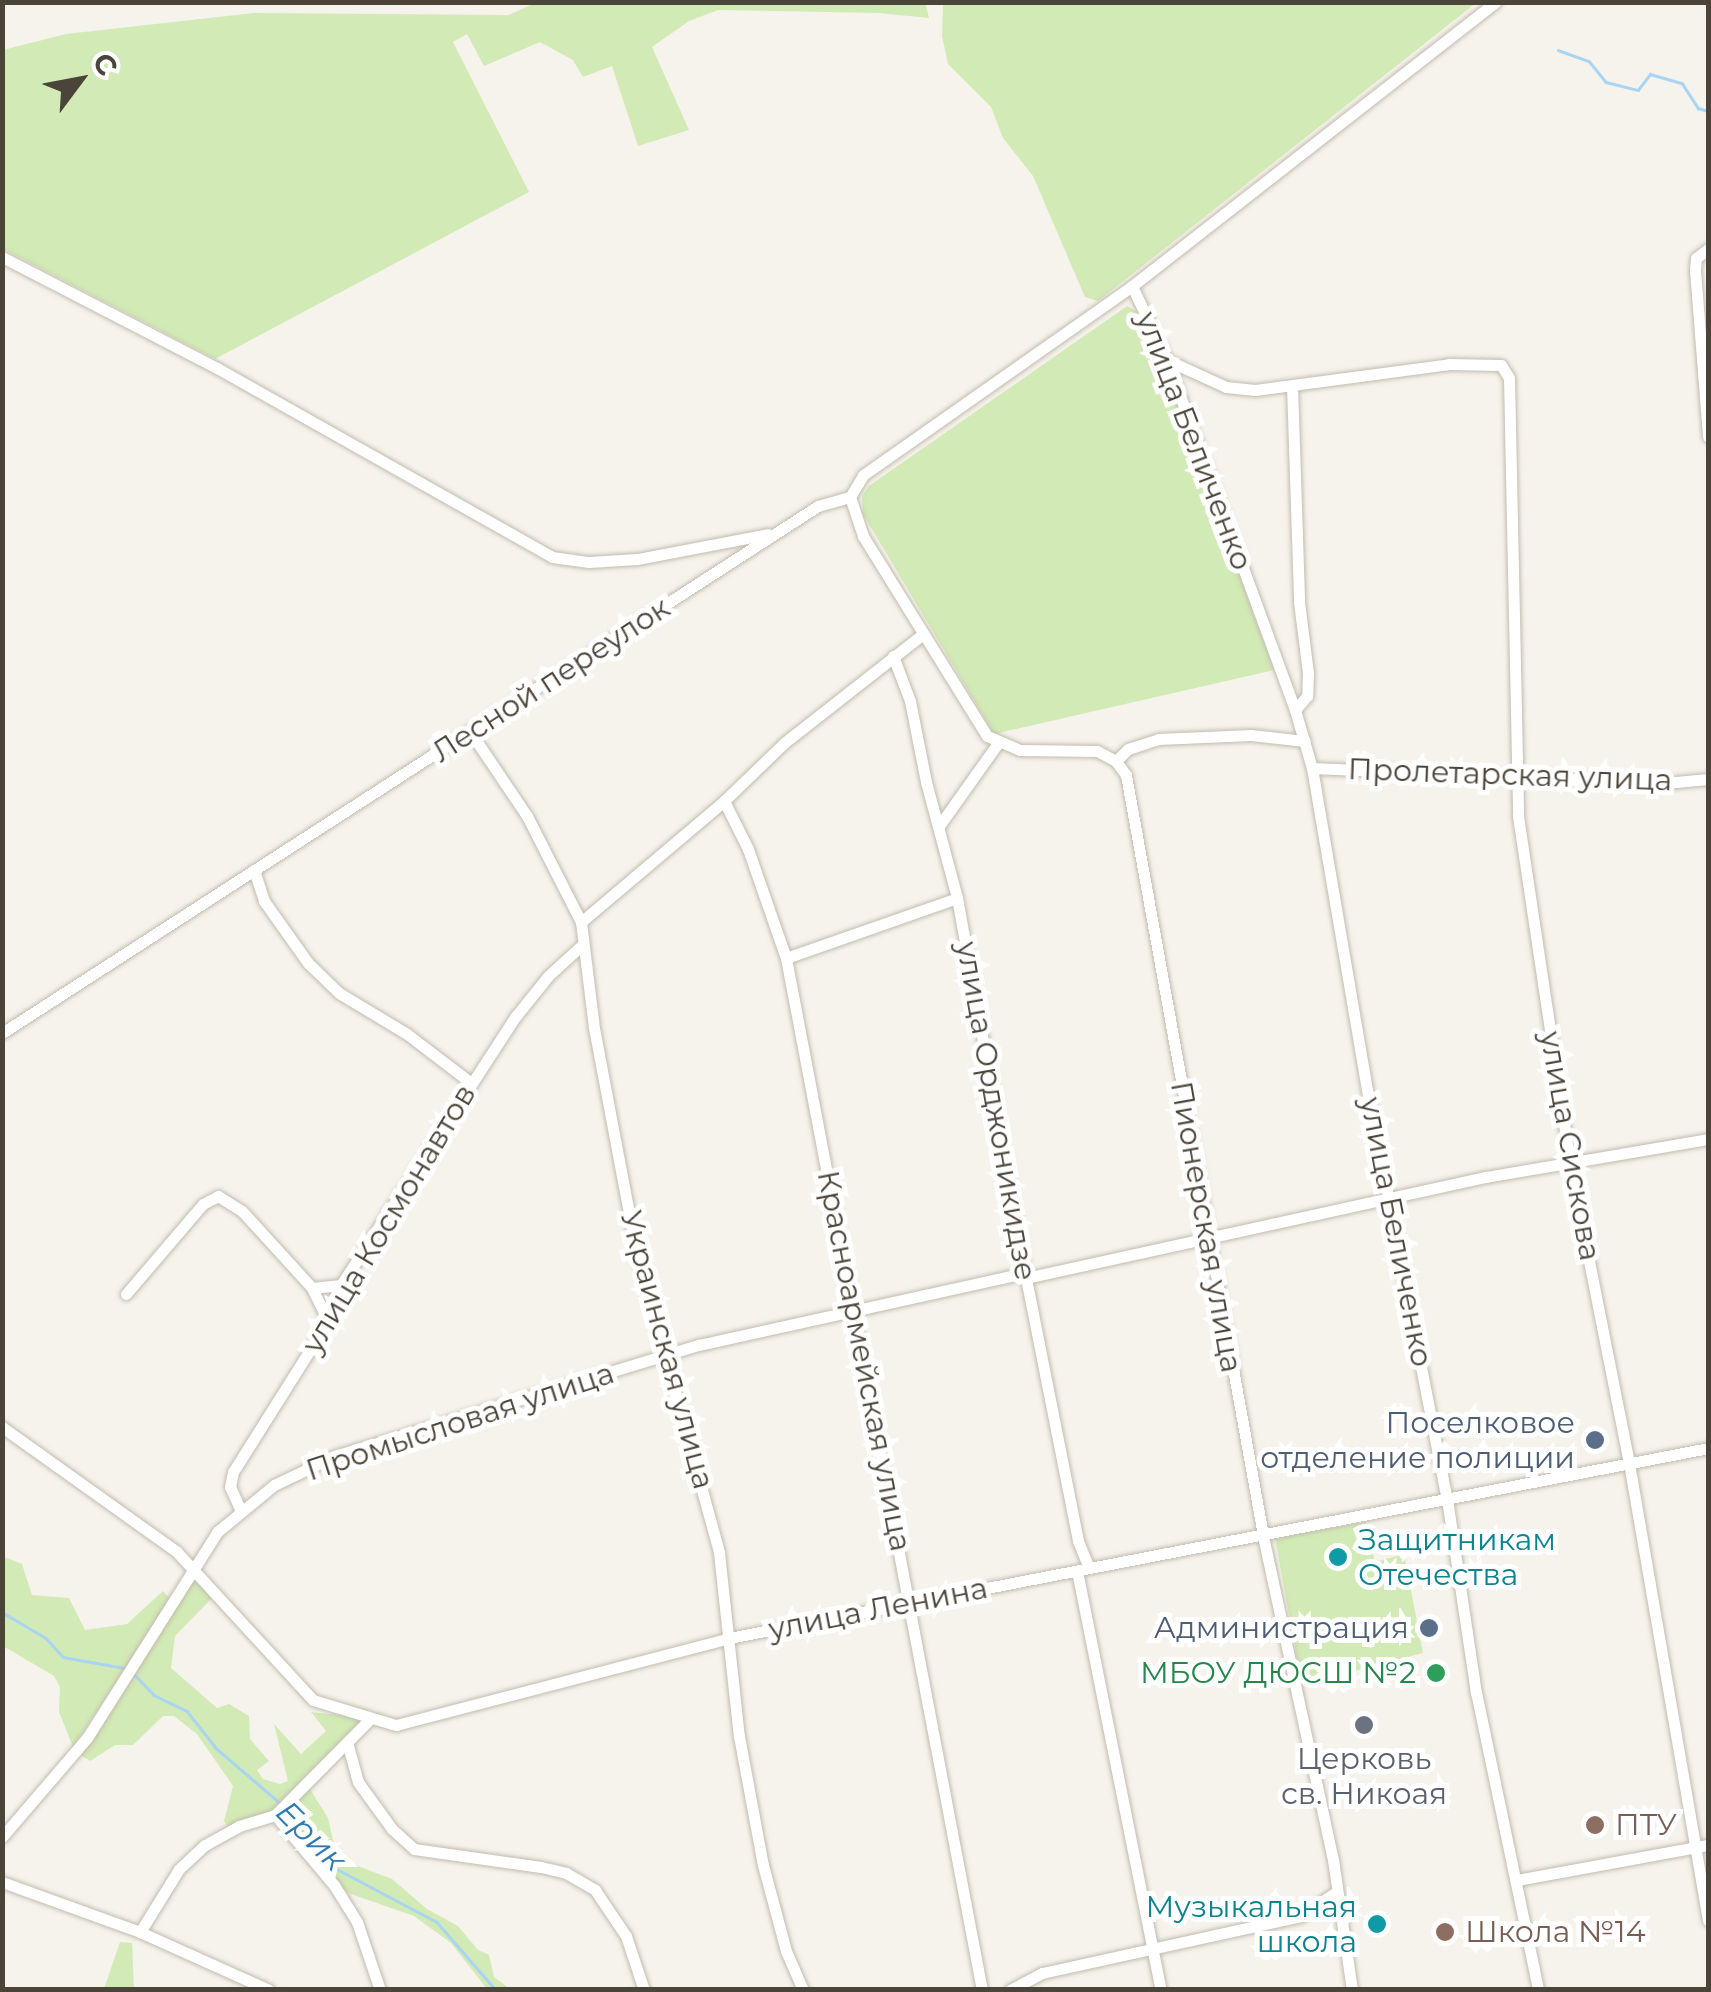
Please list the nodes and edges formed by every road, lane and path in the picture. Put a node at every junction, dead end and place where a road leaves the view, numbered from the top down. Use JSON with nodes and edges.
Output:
{"nodes":[{"id":1,"x":1495,"y":2,"type":"edge"},
{"id":2,"x":1706,"y":251,"type":"edge"},
{"id":3,"x":2,"y":257,"type":"edge"},
{"id":4,"x":1132,"y":286,"type":"junction"},
{"id":5,"x":1167,"y":360,"type":"junction"},
{"id":6,"x":1292,"y":386,"type":"junction"},
{"id":7,"x":1708,"y":436,"type":"edge"},
{"id":8,"x":850,"y":497,"type":"junction"},
{"id":9,"x":776,"y":532,"type":"junction"},
{"id":10,"x":923,"y":634,"type":"junction"},
{"id":11,"x":893,"y":656,"type":"junction"},
{"id":12,"x":1295,"y":710,"type":"junction"},
{"id":13,"x":471,"y":732,"type":"junction"},
{"id":14,"x":1305,"y":741,"type":"junction"},
{"id":15,"x":998,"y":743,"type":"junction"},
{"id":16,"x":1116,"y":760,"type":"junction"},
{"id":17,"x":1312,"y":768,"type":"junction"},
{"id":18,"x":1516,"y":775,"type":"junction"},
{"id":19,"x":1708,"y":779,"type":"edge"},
{"id":20,"x":724,"y":801,"type":"junction"},
{"id":21,"x":940,"y":826,"type":"junction"},
{"id":22,"x":254,"y":870,"type":"junction"},
{"id":23,"x":958,"y":898,"type":"junction"},
{"id":24,"x":581,"y":922,"type":"junction"},
{"id":25,"x":582,"y":945,"type":"junction"},
{"id":26,"x":786,"y":958,"type":"junction"},
{"id":27,"x":2,"y":1033,"type":"edge"},
{"id":28,"x":471,"y":1083,"type":"junction"},
{"id":29,"x":1708,"y":1139,"type":"edge"},
{"id":30,"x":1570,"y":1165,"type":"junction"},
{"id":31,"x":1390,"y":1198,"type":"junction"},
{"id":32,"x":1208,"y":1235,"type":"junction"},
{"id":33,"x":1026,"y":1275,"type":"junction"},
{"id":34,"x":341,"y":1285,"type":"junction"},
{"id":35,"x":312,"y":1288,"type":"junction"},
{"id":36,"x":126,"y":1294,"type":"dead end"},
{"id":37,"x":852,"y":1310,"type":"junction"},
{"id":38,"x":326,"y":1317,"type":"junction"},
{"id":39,"x":668,"y":1356,"type":"junction"},
{"id":40,"x":2,"y":1427,"type":"edge"},
{"id":41,"x":1708,"y":1448,"type":"edge"},
{"id":42,"x":1629,"y":1463,"type":"junction"},
{"id":43,"x":1447,"y":1499,"type":"junction"},
{"id":44,"x":240,"y":1509,"type":"junction"},
{"id":45,"x":1263,"y":1535,"type":"junction"},
{"id":46,"x":193,"y":1569,"type":"junction"},
{"id":47,"x":1083,"y":1570,"type":"junction"},
{"id":48,"x":912,"y":1602,"type":"junction"},
{"id":49,"x":729,"y":1638,"type":"junction"},
{"id":50,"x":371,"y":1718,"type":"junction"},
{"id":51,"x":348,"y":1742,"type":"junction"},
{"id":52,"x":275,"y":1815,"type":"junction"},
{"id":53,"x":2,"y":1837,"type":"edge"},
{"id":54,"x":1702,"y":1847,"type":"edge"},
{"id":55,"x":1517,"y":1880,"type":"junction"},
{"id":56,"x":2,"y":1882,"type":"edge"},
{"id":57,"x":1336,"y":1892,"type":"junction"},
{"id":58,"x":1708,"y":1920,"type":"edge"},
{"id":59,"x":140,"y":1932,"type":"junction"},
{"id":60,"x":1154,"y":1948,"type":"junction"},
{"id":61,"x":269,"y":1990,"type":"edge"},
{"id":62,"x":380,"y":1990,"type":"edge"},
{"id":63,"x":644,"y":1990,"type":"edge"},
{"id":64,"x":803,"y":1990,"type":"edge"},
{"id":65,"x":982,"y":1990,"type":"edge"},
{"id":66,"x":1010,"y":1990,"type":"edge"},
{"id":67,"x":1162,"y":1990,"type":"edge"},
{"id":68,"x":1352,"y":1990,"type":"edge"},
{"id":69,"x":1538,"y":1990,"type":"edge"}],
"edges":[{"from":1,"to":4,"type":"street"},
{"from":2,"to":7,"type":"street"},
{"from":3,"to":9,"type":"street"},
{"from":4,"to":5,"type":"street","name":"улица Беличенко"},
{"from":4,"to":8,"type":"street"},
{"from":5,"to":6,"type":"street"},
{"from":5,"to":12,"type":"street","name":"улица Беличенко"},
{"from":6,"to":12,"type":"street","name":"улица Беличенко"},
{"from":6,"to":18,"type":"street","name":"улица Сискова"},
{"from":8,"to":9,"type":"street","name":"Лесной переулок"},
{"from":8,"to":10,"type":"street"},
{"from":9,"to":13,"type":"street","name":"Лесной переулок"},
{"from":10,"to":11,"type":"street"},
{"from":10,"to":15,"type":"street"},
{"from":11,"to":20,"type":"street"},
{"from":11,"to":21,"type":"street","name":"улица Орджоникидзе"},
{"from":12,"to":14,"type":"street","name":"улица Беличенко"},
{"from":13,"to":22,"type":"street","name":"Лесной переулок"},
{"from":13,"to":24,"type":"street","name":"Украинская улица"},
{"from":14,"to":16,"type":"street","name":"Пролетарская улица"},
{"from":14,"to":17,"type":"street","name":"улица Беличенко"},
{"from":15,"to":16,"type":"street"},
{"from":15,"to":21,"type":"street"},
{"from":16,"to":32,"type":"street","name":"Пионерская улица"},
{"from":17,"to":18,"type":"street","name":"Пролетарская улица"},
{"from":17,"to":31,"type":"street","name":"улица Беличенко"},
{"from":18,"to":19,"type":"street","name":"Пролетарская улица"},
{"from":18,"to":30,"type":"street","name":"улица Сискова"},
{"from":20,"to":24,"type":"street"},
{"from":20,"to":26,"type":"street","name":"Красноармейская улица"},
{"from":21,"to":23,"type":"street","name":"улица Орджоникидзе"},
{"from":22,"to":27,"type":"street","name":"Лесной переулок"},
{"from":22,"to":28,"type":"street"},
{"from":23,"to":26,"type":"street"},
{"from":23,"to":33,"type":"street","name":"улица Орджоникидзе"},
{"from":24,"to":25,"type":"street","name":"Украинская улица"},
{"from":25,"to":28,"type":"street","name":"улица Космонавтов"},
{"from":25,"to":39,"type":"street","name":"Украинская улица"},
{"from":26,"to":37,"type":"street","name":"Красноармейская улица"},
{"from":28,"to":34,"type":"street","name":"улица Космонавтов"},
{"from":29,"to":30,"type":"street","name":"Промысловая улица"},
{"from":30,"to":31,"type":"street","name":"Промысловая улица"},
{"from":30,"to":42,"type":"street","name":"улица Сискова"},
{"from":31,"to":32,"type":"street","name":"Промысловая улица"},
{"from":31,"to":43,"type":"street","name":"улица Беличенко"},
{"from":32,"to":33,"type":"street","name":"Промысловая улица"},
{"from":32,"to":45,"type":"street","name":"Пионерская улица"},
{"from":33,"to":37,"type":"street","name":"Промысловая улица"},
{"from":33,"to":47,"type":"street","name":"улица Орджоникидзе"},
{"from":34,"to":35,"type":"street"},
{"from":34,"to":38,"type":"street","name":"улица Космонавтов"},
{"from":35,"to":36,"type":"street"},
{"from":35,"to":38,"type":"street"},
{"from":37,"to":39,"type":"street","name":"Промысловая улица"},
{"from":37,"to":48,"type":"street","name":"Красноармейская улица"},
{"from":38,"to":44,"type":"street","name":"улица Космонавтов"},
{"from":39,"to":44,"type":"street","name":"Промысловая улица"},
{"from":39,"to":49,"type":"street","name":"Украинская улица"},
{"from":40,"to":46,"type":"street","name":"улица Ленина"},
{"from":41,"to":42,"type":"street","name":"улица Ленина"},
{"from":42,"to":43,"type":"street","name":"улица Ленина"},
{"from":42,"to":54,"type":"street","name":"улица Сискова"},
{"from":43,"to":45,"type":"street","name":"улица Ленина"},
{"from":43,"to":55,"type":"street","name":"улица Беличенко"},
{"from":44,"to":46,"type":"street","name":"Промысловая улица"},
{"from":45,"to":47,"type":"street","name":"улица Ленина"},
{"from":45,"to":57,"type":"street","name":"Пионерская улица"},
{"from":46,"to":50,"type":"street","name":"улица Ленина"},
{"from":46,"to":53,"type":"street","name":"Промысловая улица"},
{"from":47,"to":48,"type":"street","name":"улица Ленина"},
{"from":47,"to":60,"type":"street","name":"улица Орджоникидзе"},
{"from":48,"to":49,"type":"street","name":"улица Ленина"},
{"from":48,"to":65,"type":"street","name":"Красноармейская улица"},
{"from":49,"to":50,"type":"street","name":"улица Ленина"},
{"from":49,"to":64,"type":"street","name":"Украинская улица"},
{"from":50,"to":51,"type":"street"},
{"from":51,"to":52,"type":"street"},
{"from":51,"to":63,"type":"street"},
{"from":52,"to":59,"type":"street"},
{"from":52,"to":62,"type":"street"},
{"from":54,"to":55,"type":"street"},
{"from":54,"to":58,"type":"street","name":"улица Сискова"},
{"from":55,"to":69,"type":"street","name":"улица Беличенко"},
{"from":56,"to":59,"type":"street"},
{"from":57,"to":60,"type":"street"},
{"from":57,"to":68,"type":"street","name":"Пионерская улица"},
{"from":59,"to":61,"type":"street"},
{"from":60,"to":66,"type":"street"},
{"from":60,"to":67,"type":"street","name":"улица Орджоникидзе"}]}
